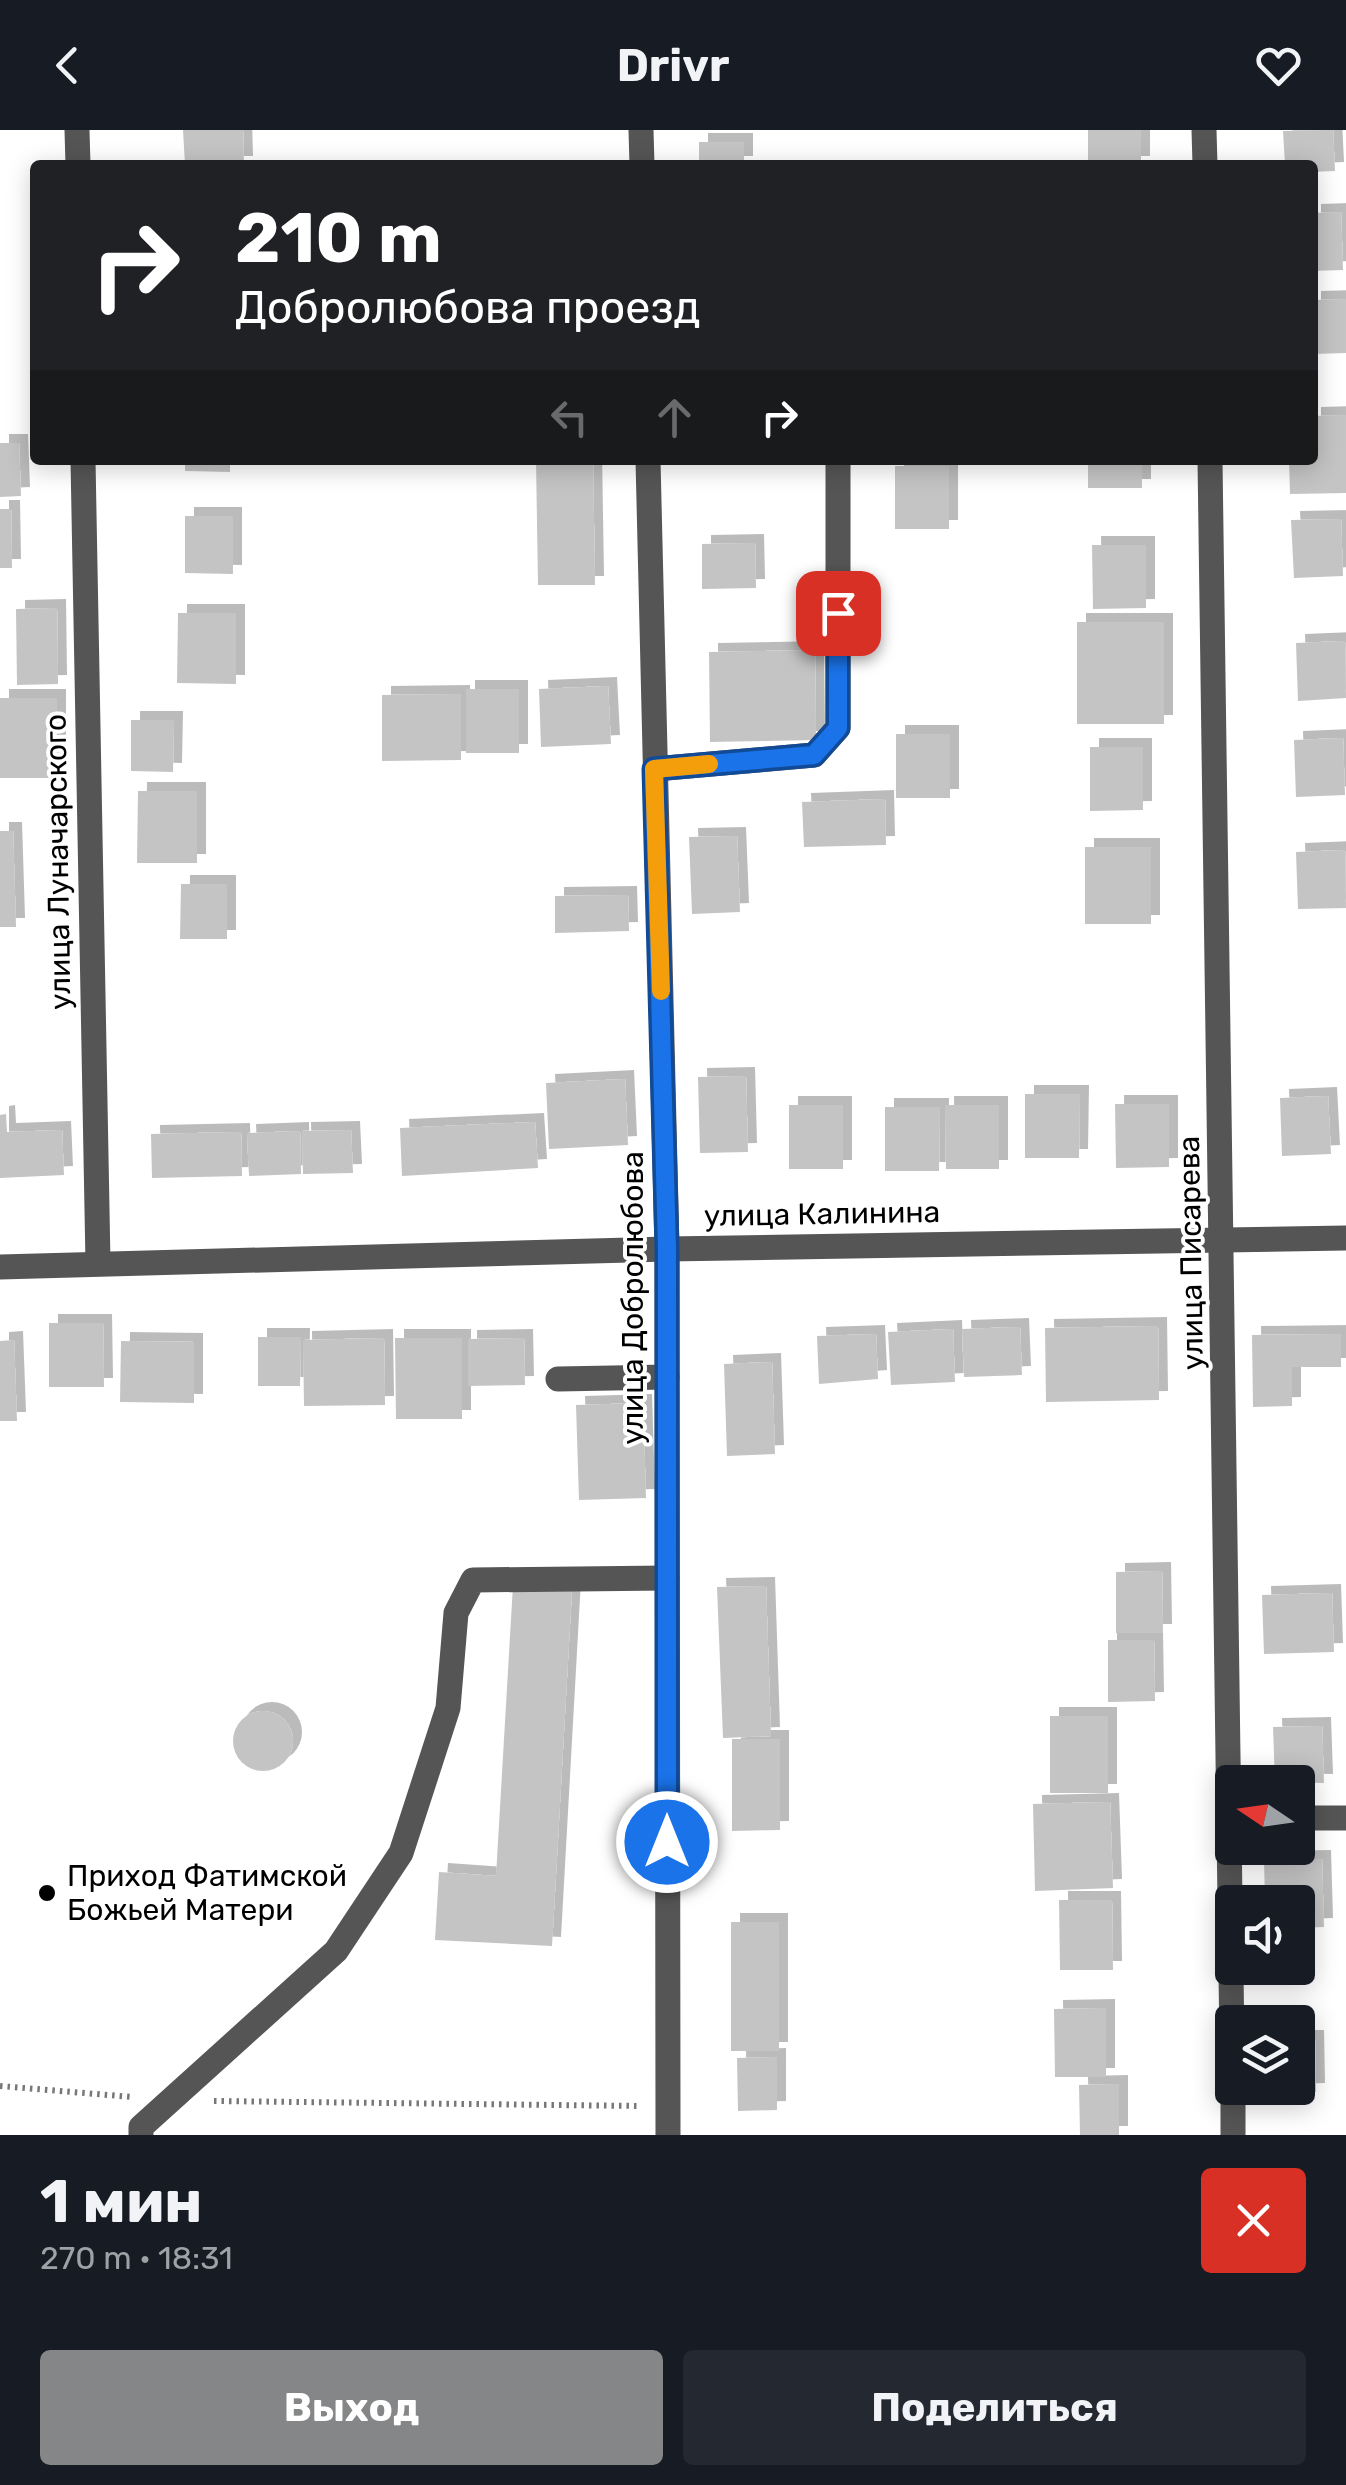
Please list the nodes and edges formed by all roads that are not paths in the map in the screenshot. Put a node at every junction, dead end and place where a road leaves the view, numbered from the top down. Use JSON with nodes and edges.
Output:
{"nodes":[{"id":1,"x":77,"y":130,"type":"edge"},
{"id":2,"x":641,"y":130,"type":"edge"},
{"id":3,"x":1204,"y":130,"type":"edge"},
{"id":4,"x":78,"y":160,"type":"edge"},
{"id":5,"x":642,"y":160,"type":"edge"},
{"id":6,"x":1205,"y":160,"type":"edge"},
{"id":7,"x":83,"y":465,"type":"edge"},
{"id":8,"x":648,"y":465,"type":"edge"},
{"id":9,"x":838,"y":465,"type":"edge"},
{"id":10,"x":1210,"y":465,"type":"edge"},
{"id":11,"x":654,"y":769,"type":"junction"},
{"id":12,"x":1346,"y":1238,"type":"edge"},
{"id":13,"x":1224,"y":1240,"type":"junction"},
{"id":14,"x":667,"y":1248,"type":"junction"},
{"id":15,"x":98,"y":1262,"type":"junction"},
{"id":16,"x":0,"y":1267,"type":"edge"},
{"id":17,"x":667,"y":1376,"type":"junction"},
{"id":18,"x":558,"y":1378,"type":"dead end"},
{"id":19,"x":667,"y":1578,"type":"junction"},
{"id":20,"x":1230,"y":1765,"type":"edge"},
{"id":21,"x":1315,"y":1818,"type":"edge"},
{"id":22,"x":1346,"y":1818,"type":"edge"},
{"id":23,"x":1231,"y":1865,"type":"edge"},
{"id":24,"x":1232,"y":2005,"type":"edge"},
{"id":25,"x":1233,"y":2105,"type":"edge"},
{"id":26,"x":141,"y":2135,"type":"edge"},
{"id":27,"x":668,"y":2135,"type":"edge"},
{"id":28,"x":1234,"y":2135,"type":"edge"}],
"edges":[{"from":1,"to":4,"type":"street"},
{"from":2,"to":5,"type":"street"},
{"from":3,"to":6,"type":"street"},
{"from":7,"to":15,"type":"street","name":"улица Луначарского"},
{"from":8,"to":11,"type":"street","name":"улица Добролюбова"},
{"from":9,"to":11,"type":"street"},
{"from":10,"to":13,"type":"street","name":"улица Писарева"},
{"from":11,"to":14,"type":"street","name":"улица Добролюбова"},
{"from":12,"to":13,"type":"street","name":"улица Калинина"},
{"from":13,"to":14,"type":"street","name":"улица Калинина"},
{"from":13,"to":20,"type":"street","name":"улица Писарева"},
{"from":14,"to":15,"type":"street","name":"улица Калинина"},
{"from":14,"to":17,"type":"street","name":"улица Добролюбова"},
{"from":15,"to":16,"type":"street","name":"улица Калинина"},
{"from":17,"to":18,"type":"street"},
{"from":17,"to":19,"type":"street","name":"улица Добролюбова"},
{"from":19,"to":26,"type":"street"},
{"from":19,"to":27,"type":"street","name":"улица Добролюбова"},
{"from":21,"to":22,"type":"street"},
{"from":23,"to":24,"type":"street","name":"улица Писарева"},
{"from":25,"to":28,"type":"street"}]}
